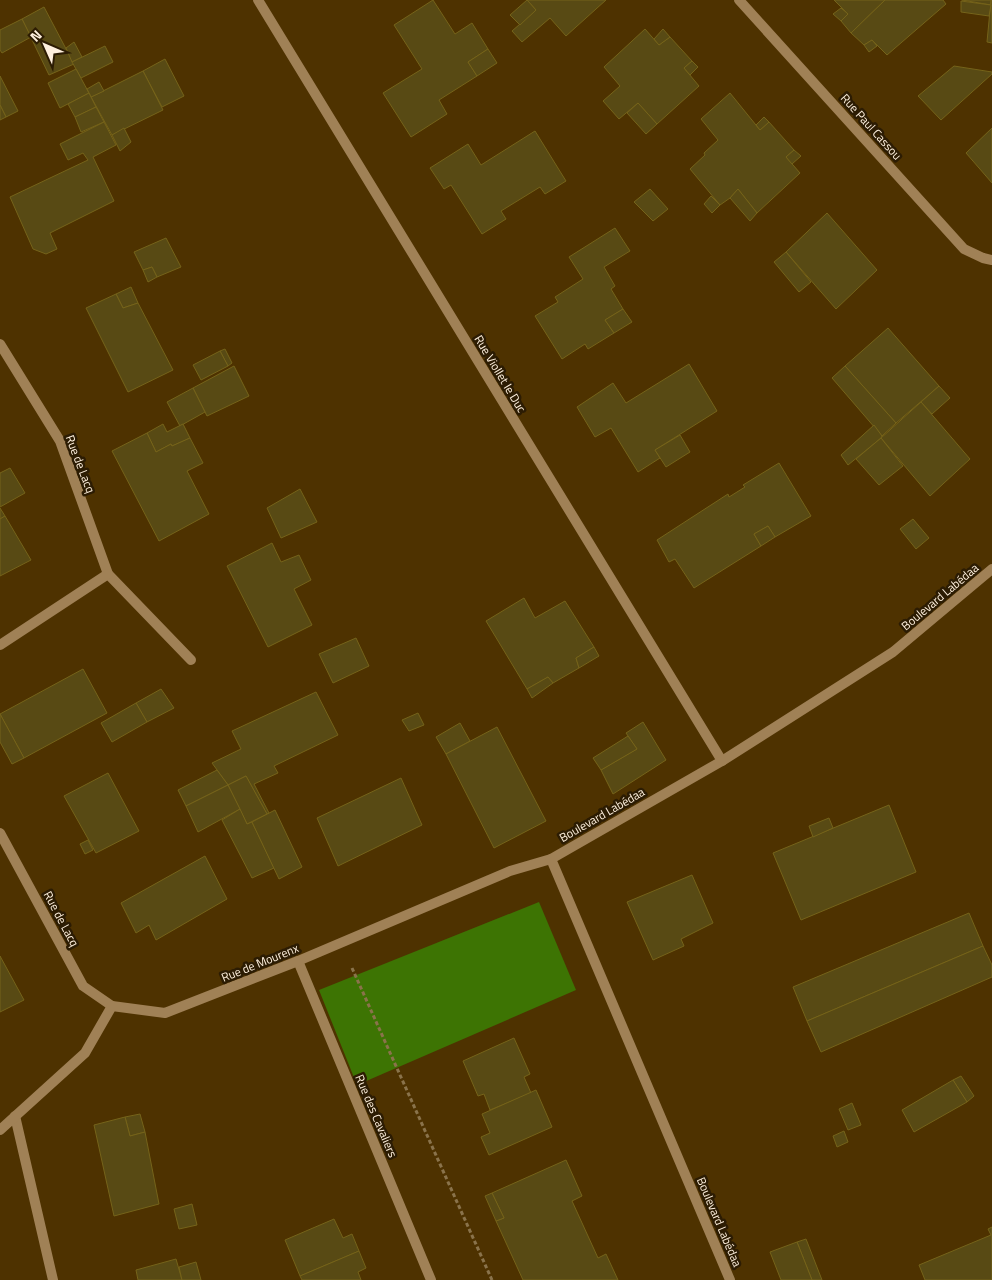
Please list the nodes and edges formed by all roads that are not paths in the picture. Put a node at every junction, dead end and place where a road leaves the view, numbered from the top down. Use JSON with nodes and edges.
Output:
{"nodes":[{"id":1,"x":258,"y":0,"type":"edge"},
{"id":2,"x":739,"y":0,"type":"edge"},
{"id":3,"x":992,"y":260,"type":"edge"},
{"id":4,"x":0,"y":344,"type":"edge"},
{"id":5,"x":992,"y":569,"type":"edge"},
{"id":6,"x":108,"y":574,"type":"junction"},
{"id":7,"x":0,"y":645,"type":"edge"},
{"id":8,"x":192,"y":660,"type":"dead end"},
{"id":9,"x":722,"y":761,"type":"junction"},
{"id":10,"x":0,"y":832,"type":"edge"},
{"id":11,"x":551,"y":859,"type":"junction"},
{"id":12,"x":298,"y":962,"type":"junction"},
{"id":13,"x":112,"y":1006,"type":"junction"},
{"id":14,"x":15,"y":1116,"type":"junction"},
{"id":15,"x":0,"y":1130,"type":"edge"},
{"id":16,"x":53,"y":1280,"type":"edge"},
{"id":17,"x":431,"y":1280,"type":"edge"},
{"id":18,"x":730,"y":1280,"type":"edge"}],
"edges":[{"from":1,"to":9,"type":"street","name":"Rue Viollet le Duc"},
{"from":2,"to":3,"type":"street","name":"Rue Paul Cassou"},
{"from":4,"to":6,"type":"street","name":"Rue de Lacq"},
{"from":5,"to":9,"type":"street","name":"Boulevard Labédaa"},
{"from":6,"to":7,"type":"street"},
{"from":6,"to":8,"type":"street","name":"Rue de Lacq"},
{"from":9,"to":11,"type":"street","name":"Boulevard Labédaa"},
{"from":10,"to":13,"type":"street","name":"Rue de Lacq"},
{"from":11,"to":12,"type":"street","name":"Rue de Mourenx"},
{"from":11,"to":18,"type":"street","name":"Boulevard Labédaa"},
{"from":12,"to":13,"type":"street","name":"Rue de Mourenx"},
{"from":12,"to":17,"type":"street","name":"Rue des Cavaliers"},
{"from":13,"to":14,"type":"street"},
{"from":14,"to":15,"type":"street"},
{"from":14,"to":16,"type":"street"}]}
